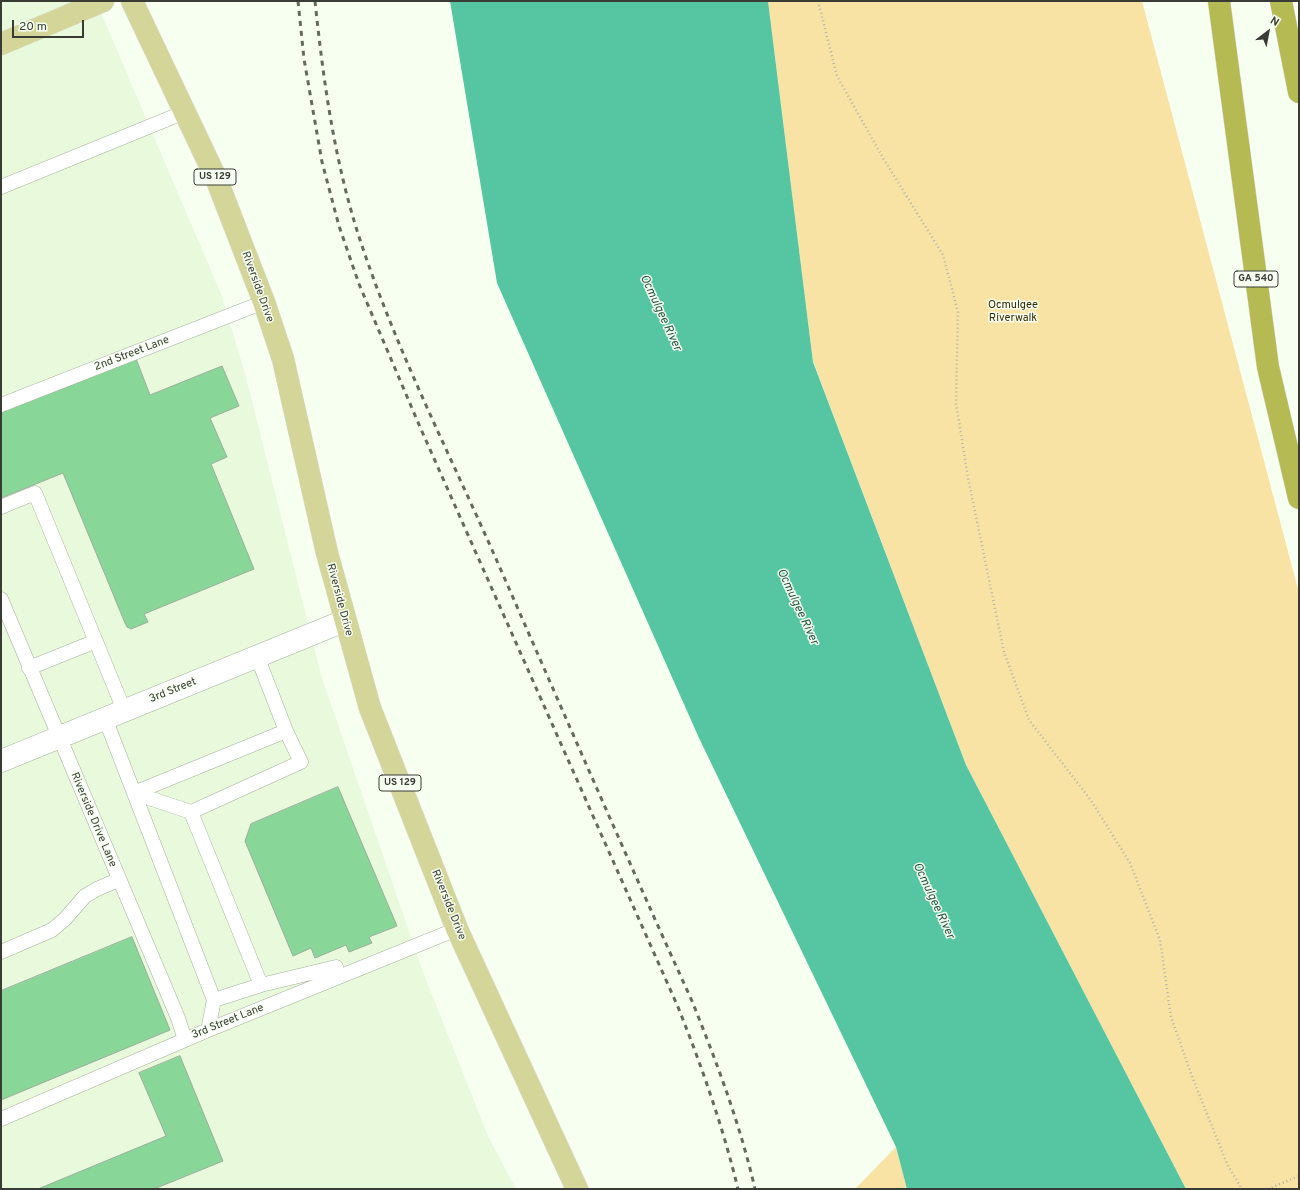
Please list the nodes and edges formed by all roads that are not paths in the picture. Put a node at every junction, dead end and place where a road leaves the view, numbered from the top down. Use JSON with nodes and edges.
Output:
{"nodes":[{"id":1,"x":103,"y":1,"type":"edge"},
{"id":2,"x":132,"y":1,"type":"edge"},
{"id":3,"x":1219,"y":1,"type":"edge"},
{"id":4,"x":1281,"y":1,"type":"edge"},
{"id":5,"x":7,"y":41,"type":"edge"},
{"id":6,"x":1299,"y":92,"type":"edge"},
{"id":7,"x":185,"y":112,"type":"junction"},
{"id":8,"x":1,"y":187,"type":"edge"},
{"id":9,"x":264,"y":302,"type":"junction"},
{"id":10,"x":1,"y":405,"type":"edge"},
{"id":11,"x":1299,"y":498,"type":"edge"},
{"id":12,"x":1,"y":507,"type":"edge"},
{"id":13,"x":1,"y":600,"type":"edge"},
{"id":14,"x":344,"y":621,"type":"junction"},
{"id":15,"x":96,"y":641,"type":"junction"},
{"id":16,"x":257,"y":656,"type":"junction"},
{"id":17,"x":29,"y":668,"type":"junction"},
{"id":18,"x":115,"y":714,"type":"junction"},
{"id":19,"x":286,"y":731,"type":"junction"},
{"id":20,"x":59,"y":737,"type":"junction"},
{"id":21,"x":1,"y":761,"type":"edge"},
{"id":22,"x":134,"y":793,"type":"junction"},
{"id":23,"x":191,"y":812,"type":"junction"},
{"id":24,"x":118,"y":880,"type":"junction"},
{"id":25,"x":457,"y":929,"type":"junction"},
{"id":26,"x":1,"y":952,"type":"edge"},
{"id":27,"x":336,"y":967,"type":"dead end"},
{"id":28,"x":261,"y":984,"type":"junction"},
{"id":29,"x":214,"y":1000,"type":"junction"},
{"id":30,"x":208,"y":1030,"type":"junction"},
{"id":31,"x":185,"y":1040,"type":"junction"},
{"id":32,"x":1,"y":1119,"type":"edge"},
{"id":33,"x":574,"y":1188,"type":"edge"}],
"edges":[{"from":1,"to":5,"type":"main road"},
{"from":2,"to":7,"type":"main road","name":"Riverside Drive","number":"US 129"},
{"from":3,"to":11,"type":"highway","number":"GA 540"},
{"from":4,"to":6,"type":"highway"},
{"from":7,"to":8,"type":"lane"},
{"from":7,"to":9,"type":"main road","name":"Riverside Drive","number":"US 129"},
{"from":9,"to":10,"type":"lane","name":"2nd Street Lane"},
{"from":9,"to":14,"type":"main road","name":"Riverside Drive","number":"US 129"},
{"from":12,"to":15,"type":"lane"},
{"from":13,"to":17,"type":"lane","name":"Riverside Drive Lane"},
{"from":14,"to":16,"type":"street","name":"3rd Street"},
{"from":14,"to":25,"type":"main road","name":"Riverside Drive","number":"US 129"},
{"from":15,"to":17,"type":"lane"},
{"from":15,"to":18,"type":"lane"},
{"from":16,"to":18,"type":"street","name":"3rd Street"},
{"from":16,"to":19,"type":"lane"},
{"from":17,"to":20,"type":"lane","name":"Riverside Drive Lane"},
{"from":18,"to":20,"type":"street","name":"3rd Street"},
{"from":18,"to":22,"type":"lane"},
{"from":19,"to":22,"type":"lane"},
{"from":19,"to":23,"type":"lane"},
{"from":20,"to":21,"type":"street","name":"3rd Street"},
{"from":20,"to":24,"type":"lane","name":"Riverside Drive Lane"},
{"from":22,"to":23,"type":"lane"},
{"from":22,"to":29,"type":"lane"},
{"from":23,"to":28,"type":"lane"},
{"from":24,"to":26,"type":"lane"},
{"from":24,"to":31,"type":"lane","name":"Riverside Drive Lane"},
{"from":25,"to":30,"type":"lane","name":"3rd Street Lane"},
{"from":25,"to":33,"type":"main road","name":"Riverside Drive","number":"US 129"},
{"from":27,"to":28,"type":"lane"},
{"from":28,"to":29,"type":"lane"},
{"from":29,"to":30,"type":"lane"},
{"from":30,"to":31,"type":"lane","name":"3rd Street Lane"},
{"from":31,"to":32,"type":"lane","name":"3rd Street Lane"}]}
